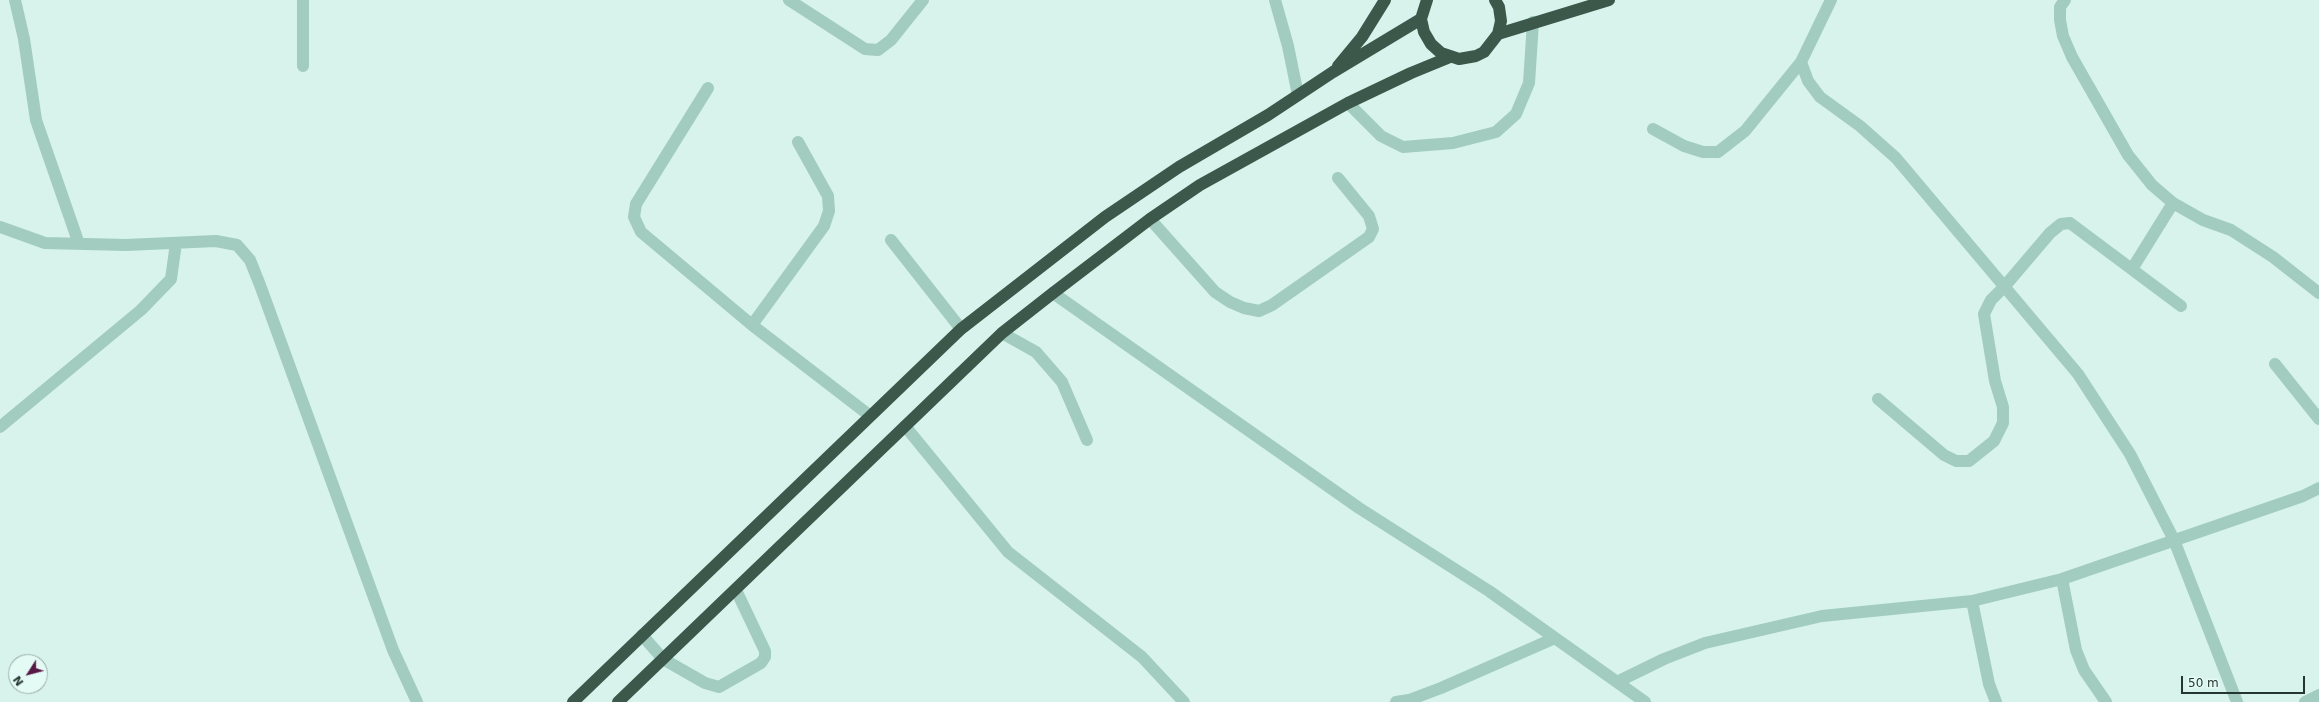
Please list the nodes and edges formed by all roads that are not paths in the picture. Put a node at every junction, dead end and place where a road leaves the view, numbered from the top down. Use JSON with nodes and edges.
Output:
{"nodes":[{"id":1,"x":15,"y":0,"type":"edge"},
{"id":2,"x":303,"y":0,"type":"edge"},
{"id":3,"x":789,"y":0,"type":"edge"},
{"id":4,"x":922,"y":0,"type":"edge"},
{"id":5,"x":1275,"y":0,"type":"edge"},
{"id":6,"x":1385,"y":0,"type":"edge"},
{"id":7,"x":1427,"y":0,"type":"edge"},
{"id":8,"x":1495,"y":0,"type":"edge"},
{"id":9,"x":1609,"y":0,"type":"edge"},
{"id":10,"x":1831,"y":0,"type":"edge"},
{"id":11,"x":2065,"y":0,"type":"edge"},
{"id":12,"x":1422,"y":19,"type":"junction"},
{"id":13,"x":1533,"y":22,"type":"junction"},
{"id":14,"x":1498,"y":34,"type":"junction"},
{"id":15,"x":1450,"y":57,"type":"junction"},
{"id":16,"x":1801,"y":62,"type":"junction"},
{"id":17,"x":303,"y":66,"type":"dead end"},
{"id":18,"x":1333,"y":72,"type":"junction"},
{"id":19,"x":708,"y":88,"type":"dead end"},
{"id":20,"x":1298,"y":95,"type":"junction"},
{"id":21,"x":1348,"y":104,"type":"junction"},
{"id":22,"x":1653,"y":129,"type":"dead end"},
{"id":23,"x":798,"y":142,"type":"dead end"},
{"id":24,"x":1338,"y":178,"type":"dead end"},
{"id":25,"x":2173,"y":203,"type":"junction"},
{"id":26,"x":1150,"y":219,"type":"junction"},
{"id":27,"x":0,"y":227,"type":"edge"},
{"id":28,"x":891,"y":240,"type":"dead end"},
{"id":29,"x":176,"y":243,"type":"junction"},
{"id":30,"x":79,"y":244,"type":"junction"},
{"id":31,"x":2132,"y":269,"type":"junction"},
{"id":32,"x":2004,"y":287,"type":"junction"},
{"id":33,"x":1053,"y":293,"type":"junction"},
{"id":34,"x":2319,"y":293,"type":"edge"},
{"id":35,"x":2181,"y":306,"type":"dead end"},
{"id":36,"x":752,"y":325,"type":"junction"},
{"id":37,"x":961,"y":328,"type":"junction"},
{"id":38,"x":1002,"y":333,"type":"junction"},
{"id":39,"x":2275,"y":364,"type":"dead end"},
{"id":40,"x":1878,"y":399,"type":"dead end"},
{"id":41,"x":869,"y":415,"type":"junction"},
{"id":42,"x":2319,"y":419,"type":"edge"},
{"id":43,"x":905,"y":426,"type":"junction"},
{"id":44,"x":0,"y":427,"type":"edge"},
{"id":45,"x":1087,"y":440,"type":"dead end"},
{"id":46,"x":2319,"y":488,"type":"edge"},
{"id":47,"x":2174,"y":540,"type":"junction"},
{"id":48,"x":2062,"y":579,"type":"junction"},
{"id":49,"x":736,"y":590,"type":"junction"},
{"id":50,"x":1972,"y":601,"type":"junction"},
{"id":51,"x":642,"y":635,"type":"junction"},
{"id":52,"x":1555,"y":638,"type":"junction"},
{"id":53,"x":663,"y":659,"type":"junction"},
{"id":54,"x":1617,"y":682,"type":"junction"},
{"id":55,"x":2319,"y":694,"type":"edge"},
{"id":56,"x":1410,"y":701,"type":"edge"},
{"id":57,"x":417,"y":702,"type":"edge"},
{"id":58,"x":573,"y":702,"type":"edge"},
{"id":59,"x":618,"y":702,"type":"edge"},
{"id":60,"x":1184,"y":702,"type":"edge"},
{"id":61,"x":1396,"y":702,"type":"edge"},
{"id":62,"x":1645,"y":702,"type":"edge"},
{"id":63,"x":1996,"y":702,"type":"edge"},
{"id":64,"x":2106,"y":702,"type":"edge"},
{"id":65,"x":2237,"y":702,"type":"edge"},
{"id":66,"x":2305,"y":702,"type":"edge"}],
"edges":[{"from":1,"to":30,"type":"street"},
{"from":2,"to":17,"type":"street"},
{"from":3,"to":4,"type":"street"},
{"from":5,"to":20,"type":"street"},
{"from":6,"to":18,"type":"highway"},
{"from":7,"to":12,"type":"highway"},
{"from":8,"to":14,"type":"highway"},
{"from":9,"to":13,"type":"highway"},
{"from":10,"to":16,"type":"street"},
{"from":11,"to":25,"type":"street"},
{"from":12,"to":15,"type":"highway"},
{"from":12,"to":18,"type":"highway"},
{"from":13,"to":14,"type":"highway"},
{"from":13,"to":21,"type":"street"},
{"from":14,"to":15,"type":"highway"},
{"from":15,"to":21,"type":"highway"},
{"from":16,"to":22,"type":"street"},
{"from":16,"to":32,"type":"street"},
{"from":18,"to":20,"type":"highway"},
{"from":19,"to":36,"type":"street"},
{"from":20,"to":37,"type":"highway"},
{"from":21,"to":26,"type":"highway"},
{"from":23,"to":36,"type":"street"},
{"from":24,"to":26,"type":"street"},
{"from":25,"to":31,"type":"street"},
{"from":25,"to":34,"type":"street"},
{"from":26,"to":33,"type":"highway"},
{"from":27,"to":30,"type":"street"},
{"from":28,"to":37,"type":"street"},
{"from":29,"to":30,"type":"street"},
{"from":29,"to":44,"type":"street"},
{"from":29,"to":57,"type":"street"},
{"from":31,"to":32,"type":"street"},
{"from":31,"to":35,"type":"street"},
{"from":32,"to":40,"type":"street"},
{"from":32,"to":47,"type":"street"},
{"from":33,"to":38,"type":"highway"},
{"from":33,"to":52,"type":"street"},
{"from":36,"to":41,"type":"street"},
{"from":37,"to":41,"type":"highway"},
{"from":38,"to":43,"type":"highway"},
{"from":38,"to":45,"type":"street"},
{"from":39,"to":42,"type":"street"},
{"from":41,"to":51,"type":"highway"},
{"from":43,"to":49,"type":"highway"},
{"from":43,"to":60,"type":"street"},
{"from":46,"to":47,"type":"street"},
{"from":47,"to":48,"type":"street"},
{"from":47,"to":65,"type":"street"},
{"from":48,"to":50,"type":"street"},
{"from":48,"to":64,"type":"street"},
{"from":49,"to":53,"type":"highway"},
{"from":49,"to":53,"type":"street"},
{"from":50,"to":54,"type":"street"},
{"from":50,"to":63,"type":"street"},
{"from":51,"to":53,"type":"street"},
{"from":51,"to":58,"type":"highway"},
{"from":52,"to":54,"type":"street"},
{"from":52,"to":56,"type":"street"},
{"from":53,"to":59,"type":"highway"},
{"from":54,"to":62,"type":"street"},
{"from":55,"to":66,"type":"street"},
{"from":56,"to":61,"type":"street"}]}
